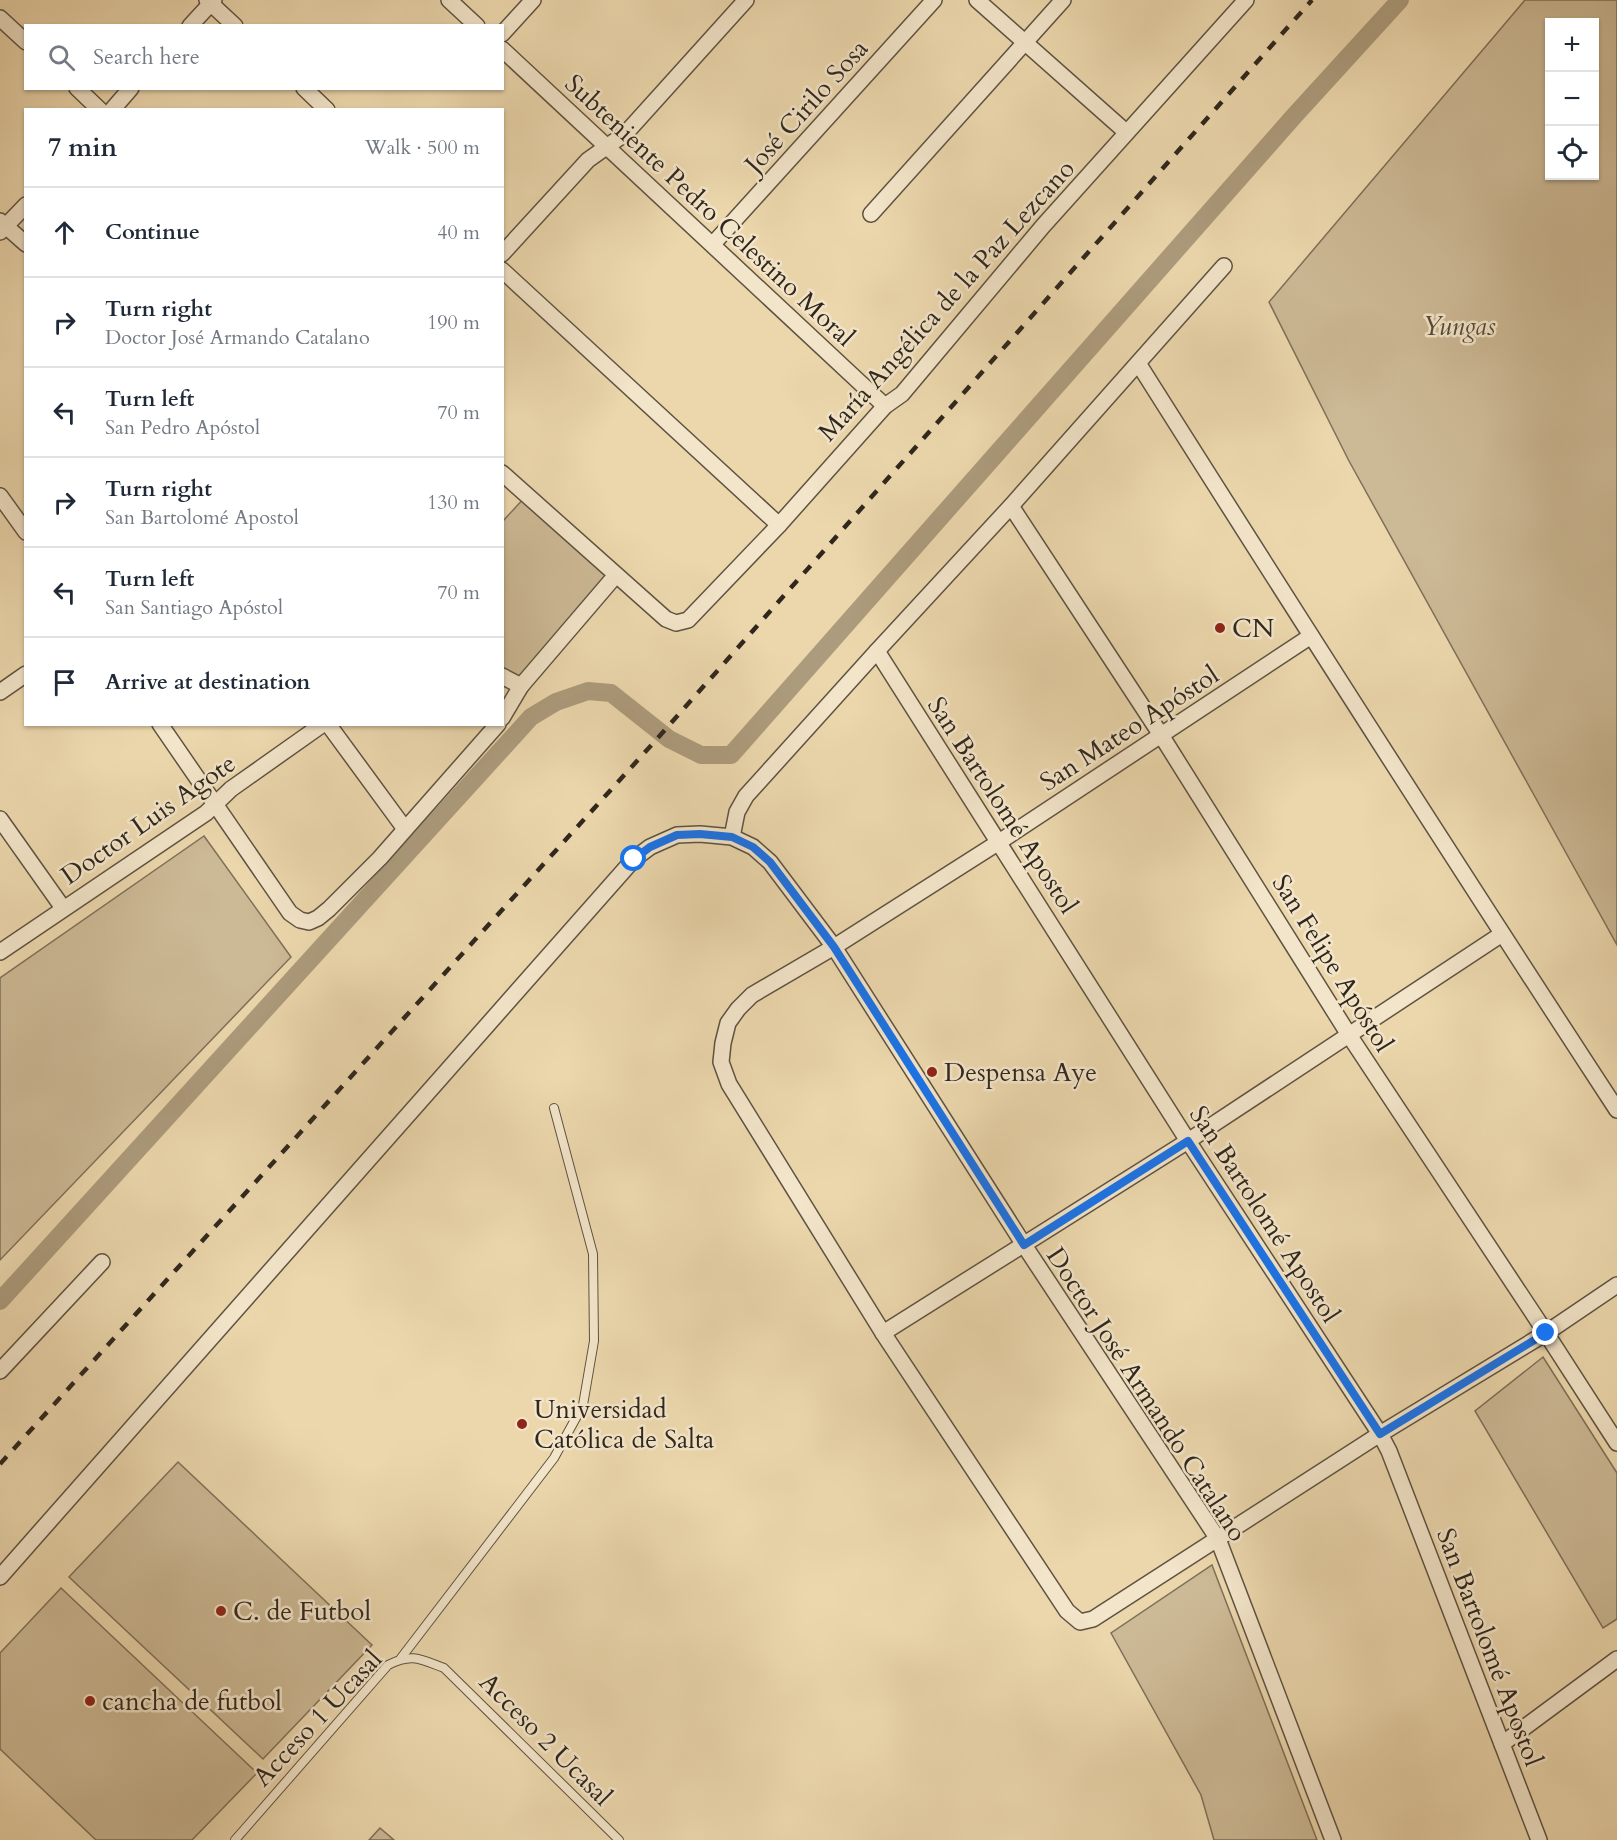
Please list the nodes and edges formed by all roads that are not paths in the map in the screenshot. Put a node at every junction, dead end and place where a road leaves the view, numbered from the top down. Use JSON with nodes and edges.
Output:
{"nodes":[{"id":1,"x":449,"y":0,"type":"edge"},
{"id":2,"x":533,"y":0,"type":"edge"},
{"id":3,"x":746,"y":0,"type":"edge"},
{"id":4,"x":934,"y":0,"type":"edge"},
{"id":5,"x":977,"y":0,"type":"edge"},
{"id":6,"x":1063,"y":0,"type":"edge"},
{"id":7,"x":1246,"y":0,"type":"edge"},
{"id":8,"x":210,"y":1,"type":"edge"},
{"id":9,"x":0,"y":18,"type":"edge"},
{"id":10,"x":192,"y":24,"type":"edge"},
{"id":11,"x":233,"y":24,"type":"edge"},
{"id":12,"x":475,"y":24,"type":"edge"},
{"id":13,"x":504,"y":32,"type":"edge"},
{"id":14,"x":24,"y":40,"type":"edge"},
{"id":15,"x":1025,"y":42,"type":"junction"},
{"id":16,"x":504,"y":51,"type":"edge"},
{"id":17,"x":79,"y":90,"type":"edge"},
{"id":18,"x":129,"y":90,"type":"edge"},
{"id":19,"x":306,"y":90,"type":"edge"},
{"id":20,"x":98,"y":108,"type":"edge"},
{"id":21,"x":114,"y":108,"type":"edge"},
{"id":22,"x":325,"y":108,"type":"edge"},
{"id":23,"x":1126,"y":132,"type":"junction"},
{"id":24,"x":606,"y":147,"type":"junction"},
{"id":25,"x":24,"y":207,"type":"edge"},
{"id":26,"x":871,"y":214,"type":"dead end"},
{"id":27,"x":2,"y":226,"type":"edge"},
{"id":28,"x":24,"y":242,"type":"edge"},
{"id":29,"x":713,"y":244,"type":"junction"},
{"id":30,"x":504,"y":252,"type":"edge"},
{"id":31,"x":1224,"y":266,"type":"dead end"},
{"id":32,"x":504,"y":272,"type":"edge"},
{"id":33,"x":1138,"y":363,"type":"junction"},
{"id":34,"x":885,"y":406,"type":"junction"},
{"id":35,"x":504,"y":475,"type":"edge"},
{"id":36,"x":0,"y":496,"type":"edge"},
{"id":37,"x":1011,"y":506,"type":"junction"},
{"id":38,"x":779,"y":525,"type":"junction"},
{"id":39,"x":24,"y":529,"type":"edge"},
{"id":40,"x":616,"y":575,"type":"junction"},
{"id":41,"x":1311,"y":636,"type":"junction"},
{"id":42,"x":877,"y":651,"type":"junction"},
{"id":43,"x":24,"y":675,"type":"edge"},
{"id":44,"x":504,"y":677,"type":"edge"},
{"id":45,"x":521,"y":686,"type":"junction"},
{"id":46,"x":0,"y":692,"type":"edge"},
{"id":47,"x":504,"y":715,"type":"edge"},
{"id":48,"x":160,"y":726,"type":"edge"},
{"id":49,"x":320,"y":726,"type":"edge"},
{"id":50,"x":329,"y":726,"type":"edge"},
{"id":51,"x":496,"y":726,"type":"edge"},
{"id":52,"x":1161,"y":735,"type":"junction"},
{"id":53,"x":215,"y":805,"type":"junction"},
{"id":54,"x":0,"y":819,"type":"edge"},
{"id":55,"x":405,"y":829,"type":"junction"},
{"id":56,"x":732,"y":837,"type":"junction"},
{"id":57,"x":999,"y":842,"type":"junction"},
{"id":58,"x":63,"y":908,"type":"junction"},
{"id":59,"x":1502,"y":934,"type":"junction"},
{"id":60,"x":834,"y":947,"type":"junction"},
{"id":61,"x":0,"y":952,"type":"edge"},
{"id":62,"x":1349,"y":1035,"type":"junction"},
{"id":63,"x":554,"y":1108,"type":"dead end"},
{"id":64,"x":1617,"y":1110,"type":"edge"},
{"id":65,"x":1188,"y":1141,"type":"junction"},
{"id":66,"x":1024,"y":1245,"type":"junction"},
{"id":67,"x":102,"y":1262,"type":"dead end"},
{"id":68,"x":1617,"y":1286,"type":"edge"},
{"id":69,"x":883,"y":1333,"type":"junction"},
{"id":70,"x":1546,"y":1333,"type":"junction"},
{"id":71,"x":0,"y":1371,"type":"edge"},
{"id":72,"x":1380,"y":1434,"type":"junction"},
{"id":73,"x":1617,"y":1443,"type":"edge"},
{"id":74,"x":1218,"y":1539,"type":"junction"},
{"id":75,"x":0,"y":1577,"type":"edge"},
{"id":76,"x":401,"y":1658,"type":"junction"},
{"id":77,"x":1617,"y":1659,"type":"edge"},
{"id":78,"x":444,"y":1668,"type":"joint"},
{"id":79,"x":1502,"y":1744,"type":"junction"},
{"id":80,"x":235,"y":1840,"type":"edge"},
{"id":81,"x":618,"y":1840,"type":"edge"},
{"id":82,"x":1333,"y":1840,"type":"edge"},
{"id":83,"x":1539,"y":1840,"type":"edge"}],
"edges":[{"from":1,"to":12,"type":"street"},
{"from":2,"to":13,"type":"street"},
{"from":3,"to":24,"type":"street"},
{"from":4,"to":29,"type":"street","name":"José Cirilo Sosa"},
{"from":5,"to":15,"type":"street"},
{"from":6,"to":15,"type":"street"},
{"from":7,"to":23,"type":"street","name":"María Angélica de la Paz Lezcano"},
{"from":8,"to":10,"type":"street"},
{"from":8,"to":11,"type":"street"},
{"from":9,"to":14,"type":"street"},
{"from":15,"to":23,"type":"street"},
{"from":15,"to":26,"type":"street"},
{"from":16,"to":24,"type":"street","name":"Subteniente Pedro Celestino Moral"},
{"from":17,"to":20,"type":"street"},
{"from":18,"to":21,"type":"street"},
{"from":19,"to":22,"type":"street"},
{"from":23,"to":34,"type":"street","name":"María Angélica de la Paz Lezcano"},
{"from":24,"to":29,"type":"street","name":"Subteniente Pedro Celestino Moral"},
{"from":24,"to":30,"type":"street"},
{"from":25,"to":27,"type":"street"},
{"from":27,"to":28,"type":"street"},
{"from":29,"to":34,"type":"street","name":"Subteniente Pedro Celestino Moral"},
{"from":31,"to":33,"type":"street"},
{"from":32,"to":38,"type":"street"},
{"from":33,"to":37,"type":"street"},
{"from":33,"to":41,"type":"street"},
{"from":34,"to":38,"type":"street","name":"María Angélica de la Paz Lezcano"},
{"from":35,"to":40,"type":"street"},
{"from":36,"to":39,"type":"street"},
{"from":37,"to":42,"type":"street"},
{"from":37,"to":52,"type":"street","name":"San Felipe Apóstol"},
{"from":38,"to":40,"type":"street","name":"María Angélica de la Paz Lezcano"},
{"from":40,"to":45,"type":"street"},
{"from":41,"to":52,"type":"street","name":"San Mateo Apóstol"},
{"from":41,"to":59,"type":"street"},
{"from":42,"to":56,"type":"street"},
{"from":42,"to":57,"type":"street","name":"San Bartolomé Apostol"},
{"from":43,"to":46,"type":"street"},
{"from":44,"to":45,"type":"street"},
{"from":45,"to":47,"type":"street"},
{"from":48,"to":53,"type":"street"},
{"from":49,"to":53,"type":"street","name":"Doctor Luis Agote"},
{"from":50,"to":55,"type":"street"},
{"from":51,"to":55,"type":"street"},
{"from":52,"to":57,"type":"street","name":"San Mateo Apóstol"},
{"from":52,"to":62,"type":"street","name":"San Felipe Apóstol"},
{"from":53,"to":55,"type":"street"},
{"from":53,"to":58,"type":"street","name":"Doctor Luis Agote"},
{"from":54,"to":58,"type":"street"},
{"from":56,"to":60,"type":"street","name":"Doctor José Armando Catalano"},
{"from":56,"to":75,"type":"street"},
{"from":57,"to":60,"type":"street","name":"San Mateo Apóstol"},
{"from":57,"to":65,"type":"street","name":"San Bartolomé Apostol"},
{"from":58,"to":61,"type":"street","name":"Doctor Luis Agote"},
{"from":59,"to":62,"type":"street"},
{"from":59,"to":64,"type":"street"},
{"from":60,"to":66,"type":"street","name":"Doctor José Armando Catalano"},
{"from":60,"to":69,"type":"street","name":"San Mateo Apóstol"},
{"from":62,"to":65,"type":"street"},
{"from":62,"to":70,"type":"street","name":"San Felipe Apóstol"},
{"from":63,"to":76,"type":"lane"},
{"from":65,"to":66,"type":"street"},
{"from":65,"to":72,"type":"street","name":"San Bartolomé Apostol"},
{"from":66,"to":69,"type":"street"},
{"from":66,"to":74,"type":"street","name":"Doctor José Armando Catalano"},
{"from":67,"to":71,"type":"street"},
{"from":68,"to":70,"type":"street"},
{"from":69,"to":74,"type":"street","name":"San Mateo Apóstol"},
{"from":70,"to":72,"type":"street"},
{"from":70,"to":73,"type":"street","name":"San Felipe Apóstol"},
{"from":72,"to":74,"type":"street"},
{"from":72,"to":79,"type":"street","name":"San Bartolomé Apostol"},
{"from":74,"to":82,"type":"street","name":"Doctor José Armando Catalano"},
{"from":76,"to":78,"type":"lane","name":"Acceso 1 Ucasal"},
{"from":76,"to":80,"type":"lane","name":"Acceso 1 Ucasal"},
{"from":77,"to":79,"type":"street"},
{"from":78,"to":81,"type":"lane","name":"Acceso 2 Ucasal"},
{"from":79,"to":83,"type":"street","name":"San Bartolomé Apostol"}]}
